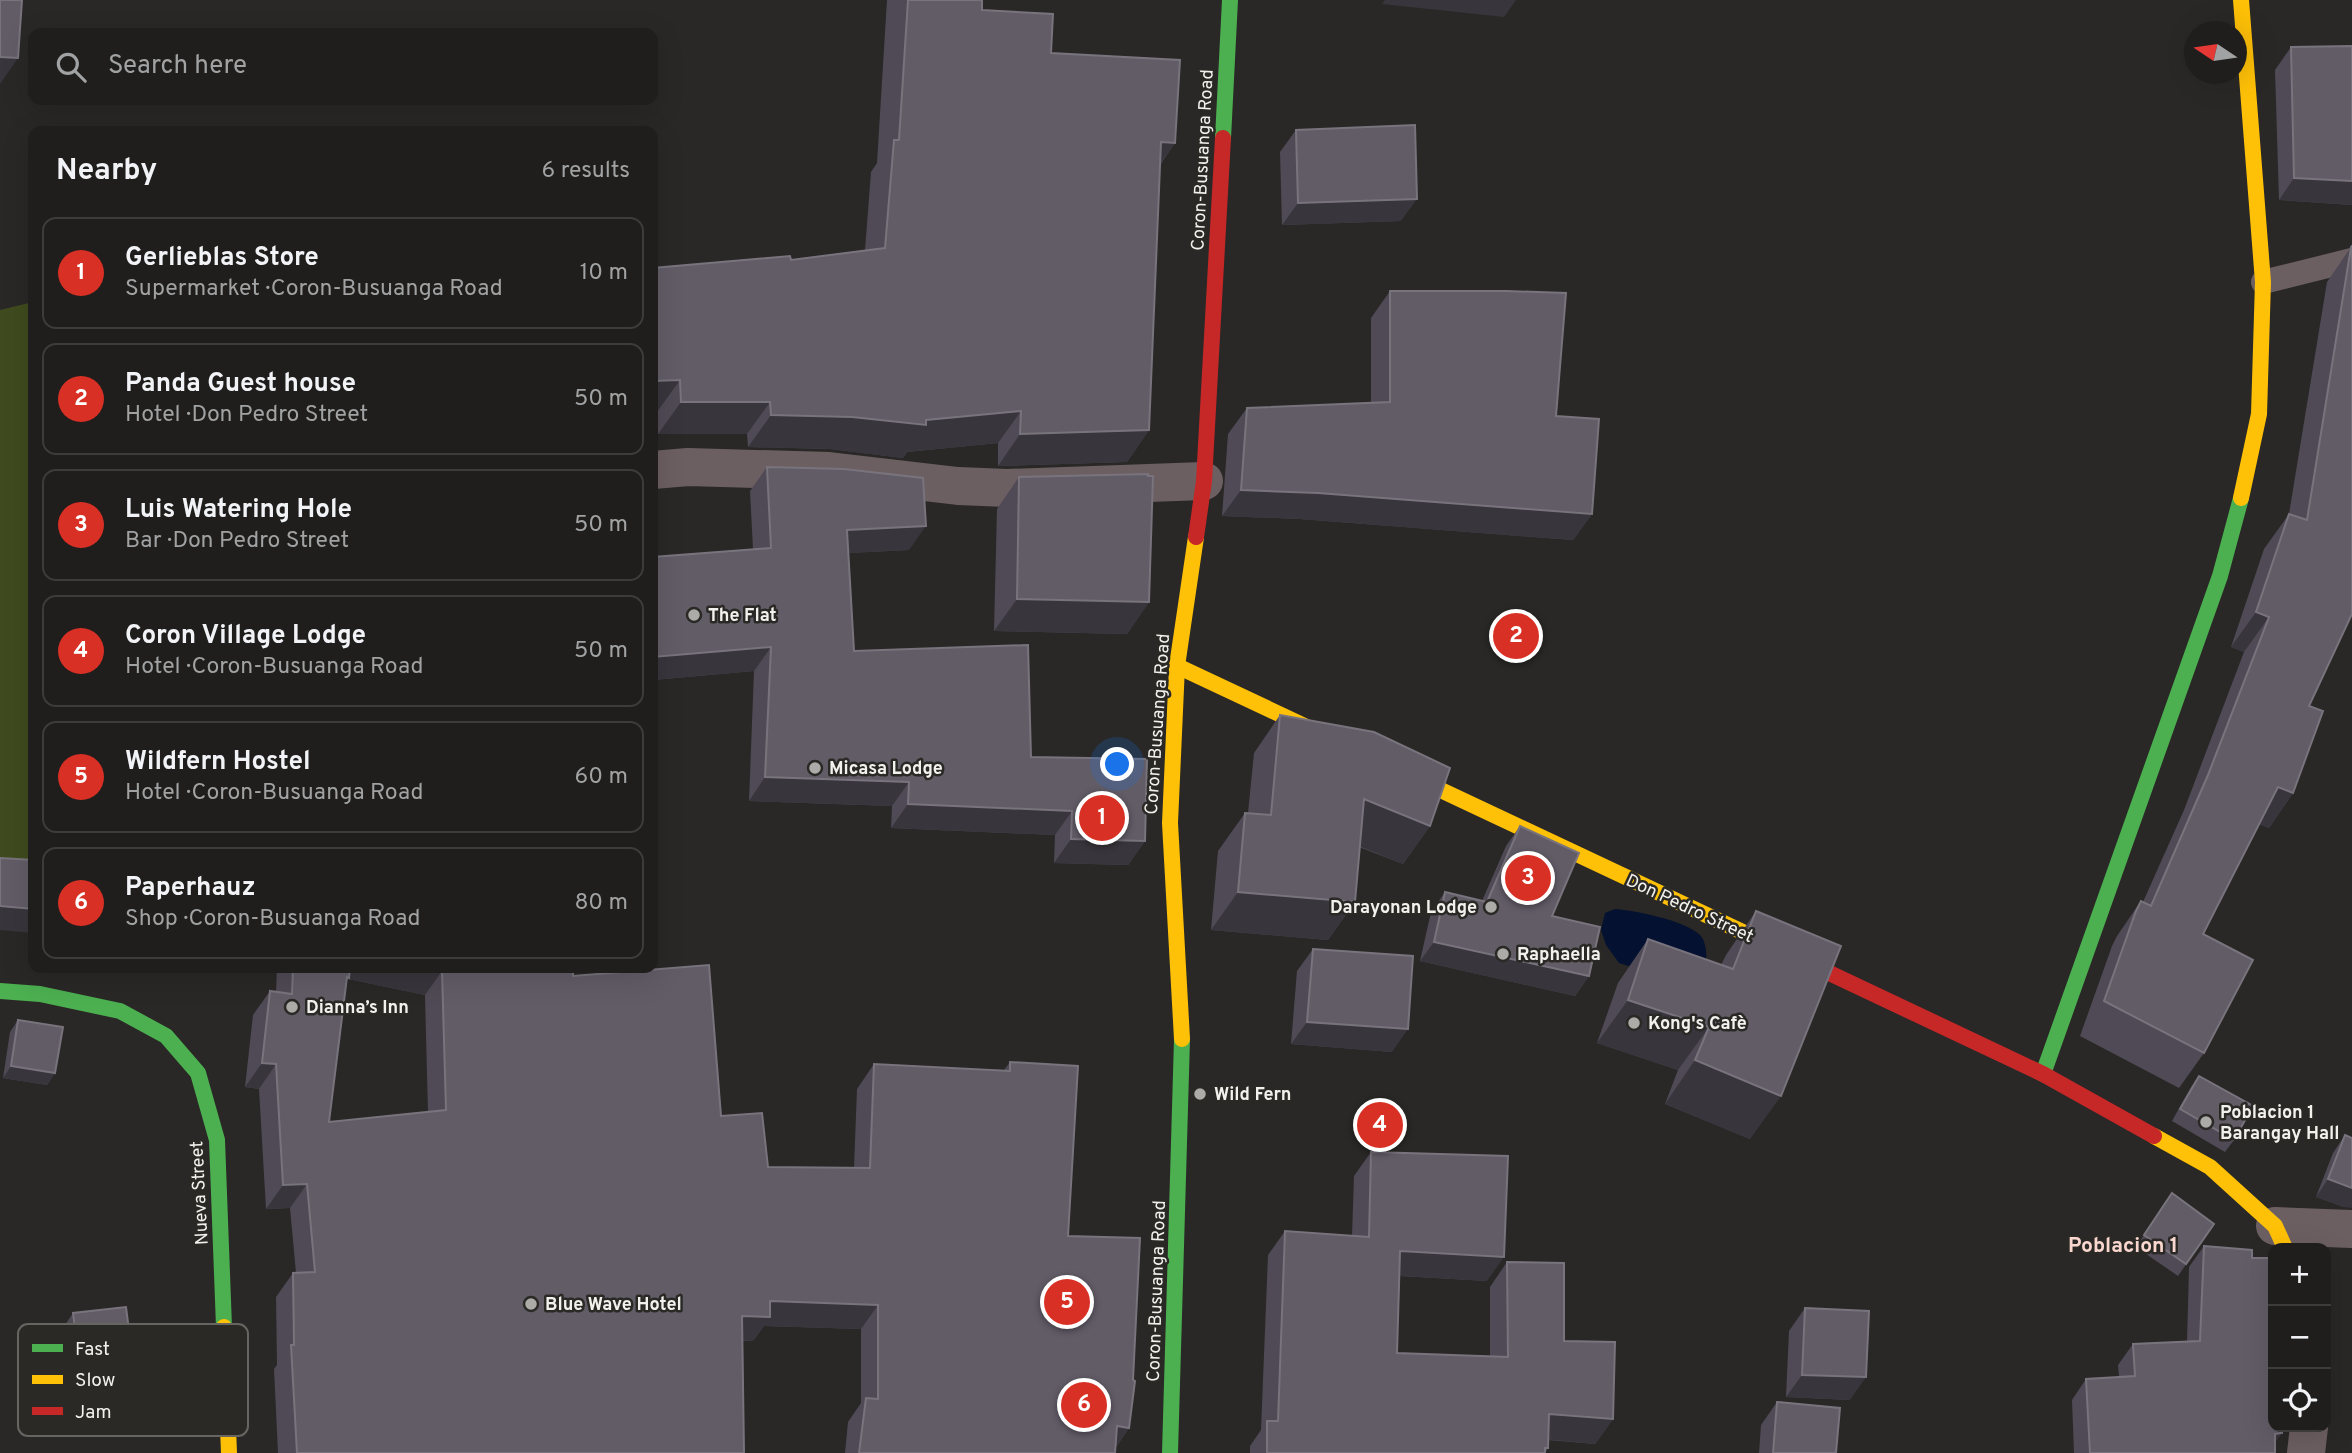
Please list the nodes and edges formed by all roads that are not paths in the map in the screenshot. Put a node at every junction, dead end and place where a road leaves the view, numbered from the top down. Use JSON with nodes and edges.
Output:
{"nodes":[{"id":1,"x":1230,"y":0,"type":"edge"},
{"id":2,"x":2241,"y":0,"type":"edge"},
{"id":3,"x":2352,"y":260,"type":"edge"},
{"id":4,"x":2263,"y":282,"type":"junction"},
{"id":5,"x":658,"y":470,"type":"edge"},
{"id":6,"x":1204,"y":481,"type":"junction"},
{"id":7,"x":1177,"y":666,"type":"junction"},
{"id":8,"x":1340,"y":743,"type":"edge"},
{"id":9,"x":1378,"y":761,"type":"edge"},
{"id":10,"x":0,"y":991,"type":"edge"},
{"id":11,"x":2043,"y":1074,"type":"junction"},
{"id":12,"x":2352,"y":1229,"type":"edge"},
{"id":13,"x":2280,"y":1237,"type":"edge"},
{"id":14,"x":224,"y":1324,"type":"edge"},
{"id":15,"x":2308,"y":1432,"type":"edge"},
{"id":16,"x":1170,"y":1453,"type":"edge"},
{"id":17,"x":2306,"y":1453,"type":"edge"}],
"edges":[{"from":1,"to":6,"type":"street","name":"Coron-Busuanga Road"},
{"from":2,"to":4,"type":"street"},
{"from":3,"to":4,"type":"lane"},
{"from":4,"to":11,"type":"street"},
{"from":5,"to":6,"type":"street"},
{"from":6,"to":7,"type":"street","name":"Coron-Busuanga Road"},
{"from":7,"to":8,"type":"street"},
{"from":7,"to":16,"type":"street","name":"Coron-Busuanga Road"},
{"from":9,"to":11,"type":"street","name":"Don Pedro Street"},
{"from":10,"to":14,"type":"street","name":"Nueva Street"},
{"from":11,"to":13,"type":"street","name":"Don Pedro Street"},
{"from":12,"to":13,"type":"street"},
{"from":15,"to":17,"type":"street"}]}
